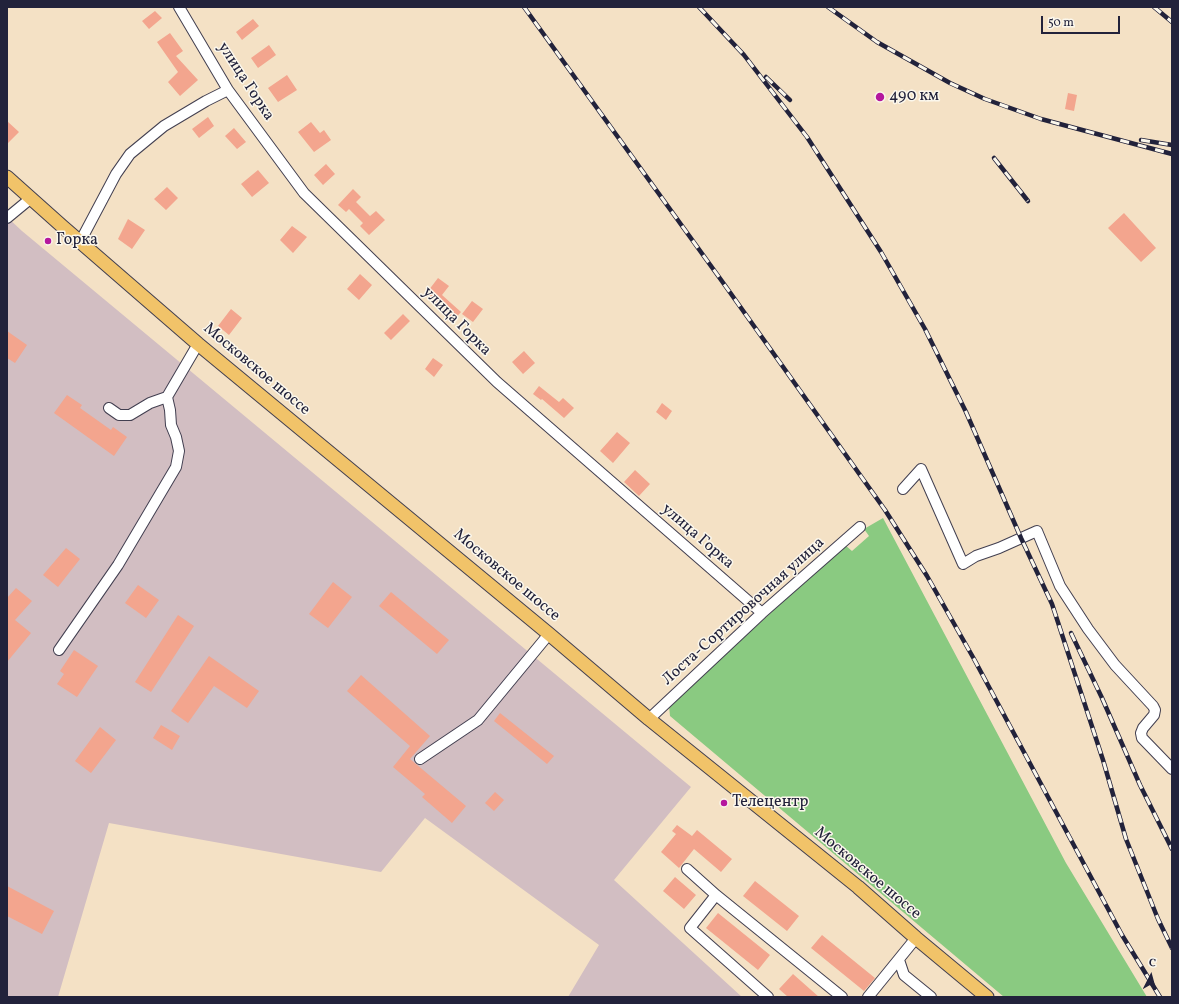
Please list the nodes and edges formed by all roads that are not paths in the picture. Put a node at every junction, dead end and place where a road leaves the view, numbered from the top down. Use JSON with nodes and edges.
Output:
{"nodes":[{"id":1,"x":179,"y":7,"type":"edge"},
{"id":2,"x":228,"y":90,"type":"junction"},
{"id":3,"x":7,"y":176,"type":"edge"},
{"id":4,"x":30,"y":199,"type":"junction"},
{"id":5,"x":7,"y":218,"type":"edge"},
{"id":6,"x":80,"y":242,"type":"junction"},
{"id":7,"x":198,"y":344,"type":"junction"},
{"id":8,"x":167,"y":397,"type":"junction"},
{"id":9,"x":109,"y":408,"type":"dead end"},
{"id":10,"x":903,"y":489,"type":"dead end"},
{"id":11,"x":860,"y":527,"type":"dead end"},
{"id":12,"x":762,"y":613,"type":"junction"},
{"id":13,"x":549,"y":634,"type":"junction"},
{"id":14,"x":59,"y":650,"type":"dead end"},
{"id":15,"x":649,"y":719,"type":"junction"},
{"id":16,"x":420,"y":759,"type":"dead end"},
{"id":17,"x":1172,"y":769,"type":"edge"},
{"id":18,"x":687,"y":869,"type":"dead end"},
{"id":19,"x":716,"y":895,"type":"junction"},
{"id":20,"x":916,"y":938,"type":"junction"},
{"id":21,"x":899,"y":960,"type":"junction"},
{"id":22,"x":768,"y":997,"type":"edge"},
{"id":23,"x":842,"y":997,"type":"edge"},
{"id":24,"x":868,"y":997,"type":"edge"},
{"id":25,"x":931,"y":997,"type":"edge"},
{"id":26,"x":987,"y":997,"type":"edge"}],
"edges":[{"from":1,"to":2,"type":"street","name":"улица Горка"},
{"from":2,"to":6,"type":"street"},
{"from":2,"to":12,"type":"street","name":"улица Горка"},
{"from":3,"to":4,"type":"main road","name":"Московское шоссе"},
{"from":4,"to":5,"type":"street"},
{"from":4,"to":6,"type":"main road","name":"Московское шоссе"},
{"from":6,"to":7,"type":"main road","name":"Московское шоссе"},
{"from":7,"to":8,"type":"street"},
{"from":7,"to":13,"type":"main road","name":"Московское шоссе"},
{"from":8,"to":9,"type":"street"},
{"from":8,"to":14,"type":"street"},
{"from":10,"to":17,"type":"street"},
{"from":11,"to":12,"type":"street","name":"Лоста-Сортировочная улица"},
{"from":12,"to":15,"type":"street","name":"Лоста-Сортировочная улица"},
{"from":13,"to":15,"type":"main road","name":"Московское шоссе"},
{"from":13,"to":16,"type":"street"},
{"from":15,"to":20,"type":"main road","name":"Московское шоссе"},
{"from":18,"to":19,"type":"street"},
{"from":19,"to":22,"type":"street"},
{"from":19,"to":23,"type":"street"},
{"from":20,"to":21,"type":"street"},
{"from":20,"to":26,"type":"main road","name":"Московское шоссе"},
{"from":21,"to":24,"type":"street"},
{"from":21,"to":25,"type":"street"}]}
